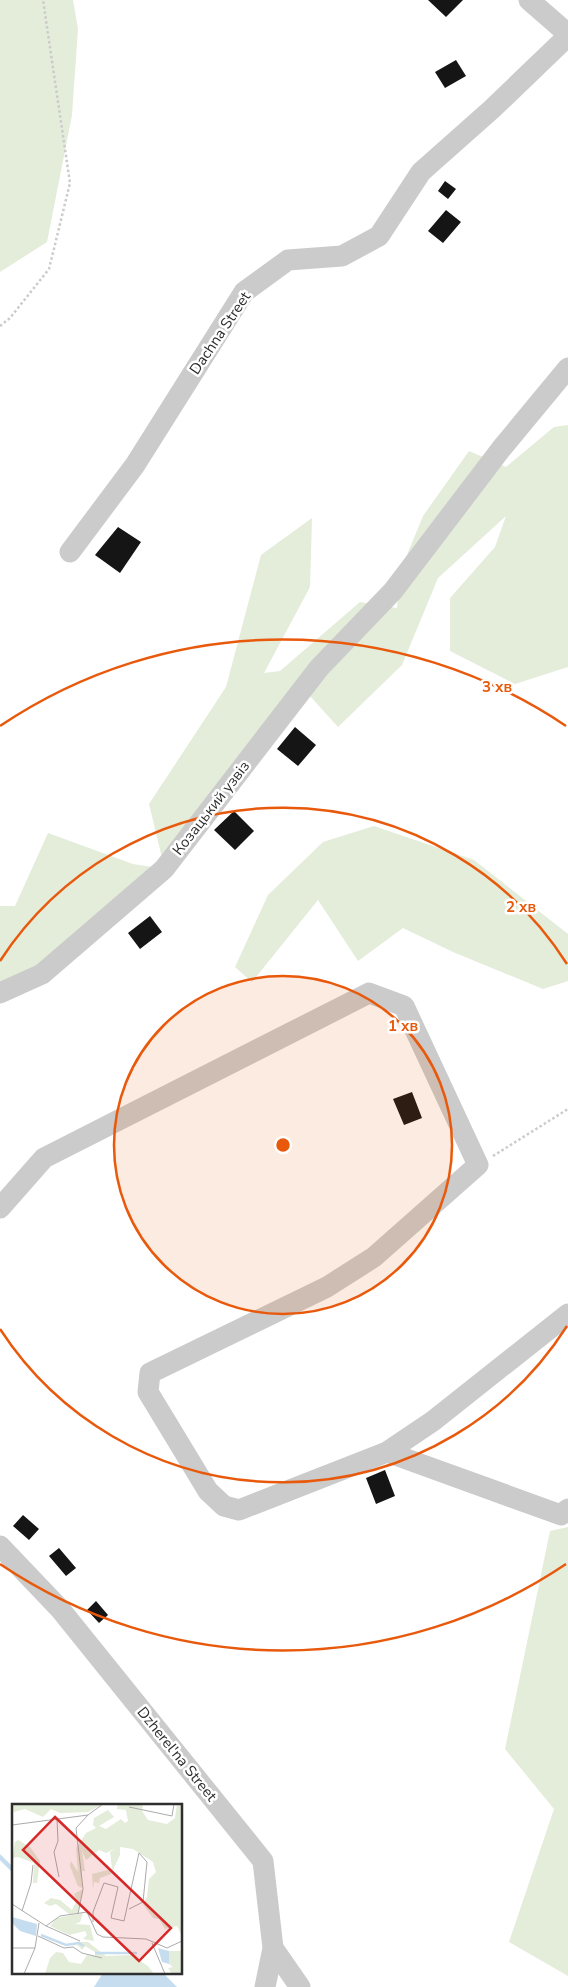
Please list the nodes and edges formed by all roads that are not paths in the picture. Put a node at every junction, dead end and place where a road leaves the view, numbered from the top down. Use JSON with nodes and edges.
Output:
{"nodes":[{"id":1,"x":529,"y":0,"type":"edge"},
{"id":2,"x":568,"y":35,"type":"edge"},
{"id":3,"x":568,"y":368,"type":"edge"},
{"id":4,"x":70,"y":552,"type":"dead end"},
{"id":5,"x":0,"y":993,"type":"edge"},
{"id":6,"x":0,"y":1208,"type":"edge"},
{"id":7,"x":568,"y":1314,"type":"edge"},
{"id":8,"x":387,"y":1452,"type":"junction"},
{"id":9,"x":568,"y":1509,"type":"edge"},
{"id":10,"x":0,"y":1546,"type":"edge"},
{"id":11,"x":273,"y":1948,"type":"junction"},
{"id":12,"x":265,"y":1987,"type":"edge"},
{"id":13,"x":300,"y":1987,"type":"edge"}],
"edges":[{"from":1,"to":2,"type":"street","name":"Dachna Street"},
{"from":2,"to":4,"type":"street","name":"Dachna Street"},
{"from":3,"to":5,"type":"street","name":"Козацький узвіз"},
{"from":6,"to":8,"type":"street"},
{"from":7,"to":8,"type":"street"},
{"from":8,"to":9,"type":"street"},
{"from":10,"to":11,"type":"street","name":"Dzherel'na Street"},
{"from":11,"to":12,"type":"street"},
{"from":11,"to":13,"type":"street","name":"Dzherel'na Street"}]}
